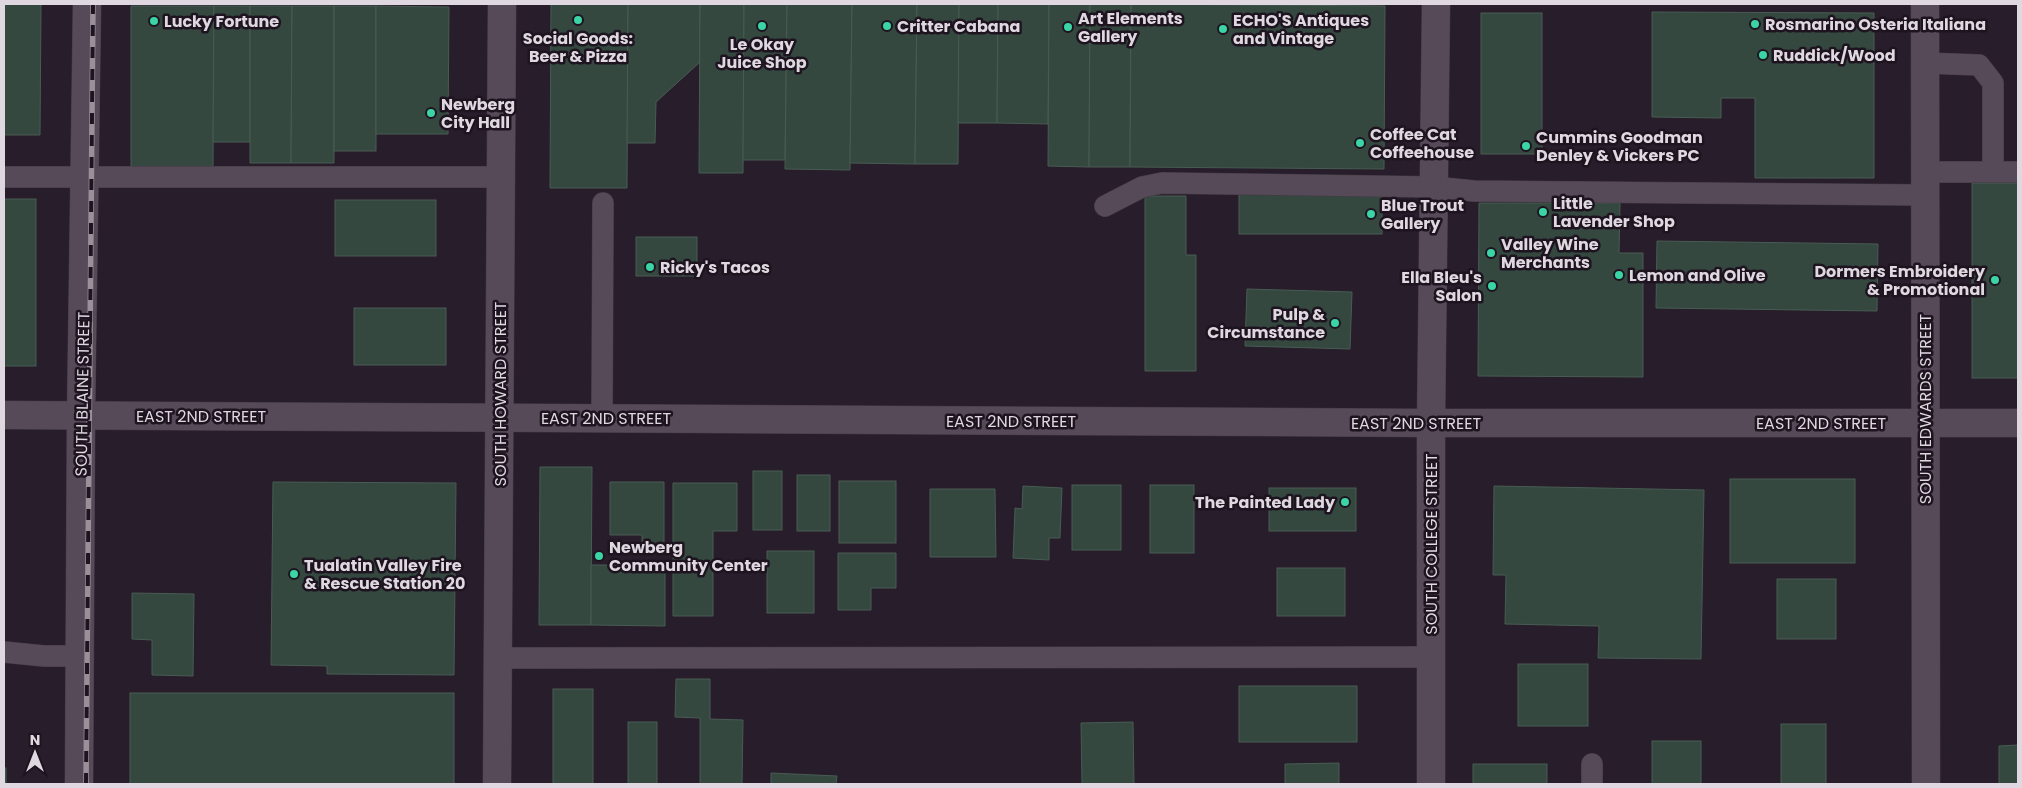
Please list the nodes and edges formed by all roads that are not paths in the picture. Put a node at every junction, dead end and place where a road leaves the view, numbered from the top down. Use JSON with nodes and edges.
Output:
{"nodes":[{"id":1,"x":87,"y":4,"type":"edge"},
{"id":2,"x":502,"y":4,"type":"edge"},
{"id":3,"x":1436,"y":4,"type":"edge"},
{"id":4,"x":1925,"y":4,"type":"edge"},
{"id":5,"x":1925,"y":63,"type":"junction"},
{"id":6,"x":1993,"y":172,"type":"junction"},
{"id":7,"x":2018,"y":172,"type":"edge"},
{"id":8,"x":4,"y":177,"type":"edge"},
{"id":9,"x":85,"y":177,"type":"junction"},
{"id":10,"x":501,"y":177,"type":"junction"},
{"id":11,"x":1925,"y":183,"type":"junction"},
{"id":12,"x":1434,"y":187,"type":"junction"},
{"id":13,"x":603,"y":203,"type":"dead end"},
{"id":14,"x":1105,"y":206,"type":"dead end"},
{"id":15,"x":4,"y":415,"type":"edge"},
{"id":16,"x":82,"y":416,"type":"junction"},
{"id":17,"x":500,"y":418,"type":"junction"},
{"id":18,"x":602,"y":418,"type":"junction"},
{"id":19,"x":1925,"y":422,"type":"junction"},
{"id":20,"x":1431,"y":423,"type":"junction"},
{"id":21,"x":2018,"y":423,"type":"edge"},
{"id":22,"x":4,"y":652,"type":"edge"},
{"id":23,"x":80,"y":656,"type":"junction"},
{"id":24,"x":1431,"y":657,"type":"junction"},
{"id":25,"x":499,"y":658,"type":"junction"},
{"id":26,"x":79,"y":784,"type":"edge"},
{"id":27,"x":498,"y":784,"type":"edge"},
{"id":28,"x":1431,"y":784,"type":"edge"},
{"id":29,"x":1926,"y":784,"type":"edge"}],
"edges":[{"from":1,"to":9,"type":"street","name":"SOUTH BLAINE STREET"},
{"from":2,"to":10,"type":"street","name":"SOUTH HOWARD STREET"},
{"from":3,"to":12,"type":"street","name":"SOUTH COLLEGE STREET"},
{"from":4,"to":5,"type":"street","name":"SOUTH EDWARDS STREET"},
{"from":5,"to":6,"type":"lane"},
{"from":5,"to":11,"type":"street","name":"SOUTH EDWARDS STREET"},
{"from":6,"to":7,"type":"lane"},
{"from":6,"to":11,"type":"lane"},
{"from":8,"to":9,"type":"lane"},
{"from":9,"to":10,"type":"lane"},
{"from":9,"to":16,"type":"street","name":"SOUTH BLAINE STREET"},
{"from":10,"to":17,"type":"street","name":"SOUTH HOWARD STREET"},
{"from":11,"to":12,"type":"lane"},
{"from":11,"to":19,"type":"street","name":"SOUTH EDWARDS STREET"},
{"from":12,"to":14,"type":"lane"},
{"from":12,"to":20,"type":"street","name":"SOUTH COLLEGE STREET"},
{"from":13,"to":18,"type":"lane"},
{"from":15,"to":16,"type":"street","name":"EAST 2ND STREET"},
{"from":16,"to":17,"type":"street","name":"EAST 2ND STREET"},
{"from":16,"to":23,"type":"street","name":"SOUTH BLAINE STREET"},
{"from":17,"to":18,"type":"street","name":"EAST 2ND STREET"},
{"from":17,"to":25,"type":"street","name":"SOUTH HOWARD STREET"},
{"from":18,"to":20,"type":"street","name":"EAST 2ND STREET"},
{"from":19,"to":20,"type":"street","name":"EAST 2ND STREET"},
{"from":19,"to":21,"type":"street","name":"EAST 2ND STREET"},
{"from":19,"to":29,"type":"street","name":"SOUTH EDWARDS STREET"},
{"from":20,"to":24,"type":"street","name":"SOUTH COLLEGE STREET"},
{"from":22,"to":23,"type":"lane"},
{"from":23,"to":26,"type":"street","name":"SOUTH BLAINE STREET"},
{"from":24,"to":25,"type":"lane"},
{"from":24,"to":28,"type":"street","name":"SOUTH COLLEGE STREET"},
{"from":25,"to":27,"type":"street","name":"SOUTH HOWARD STREET"}]}
